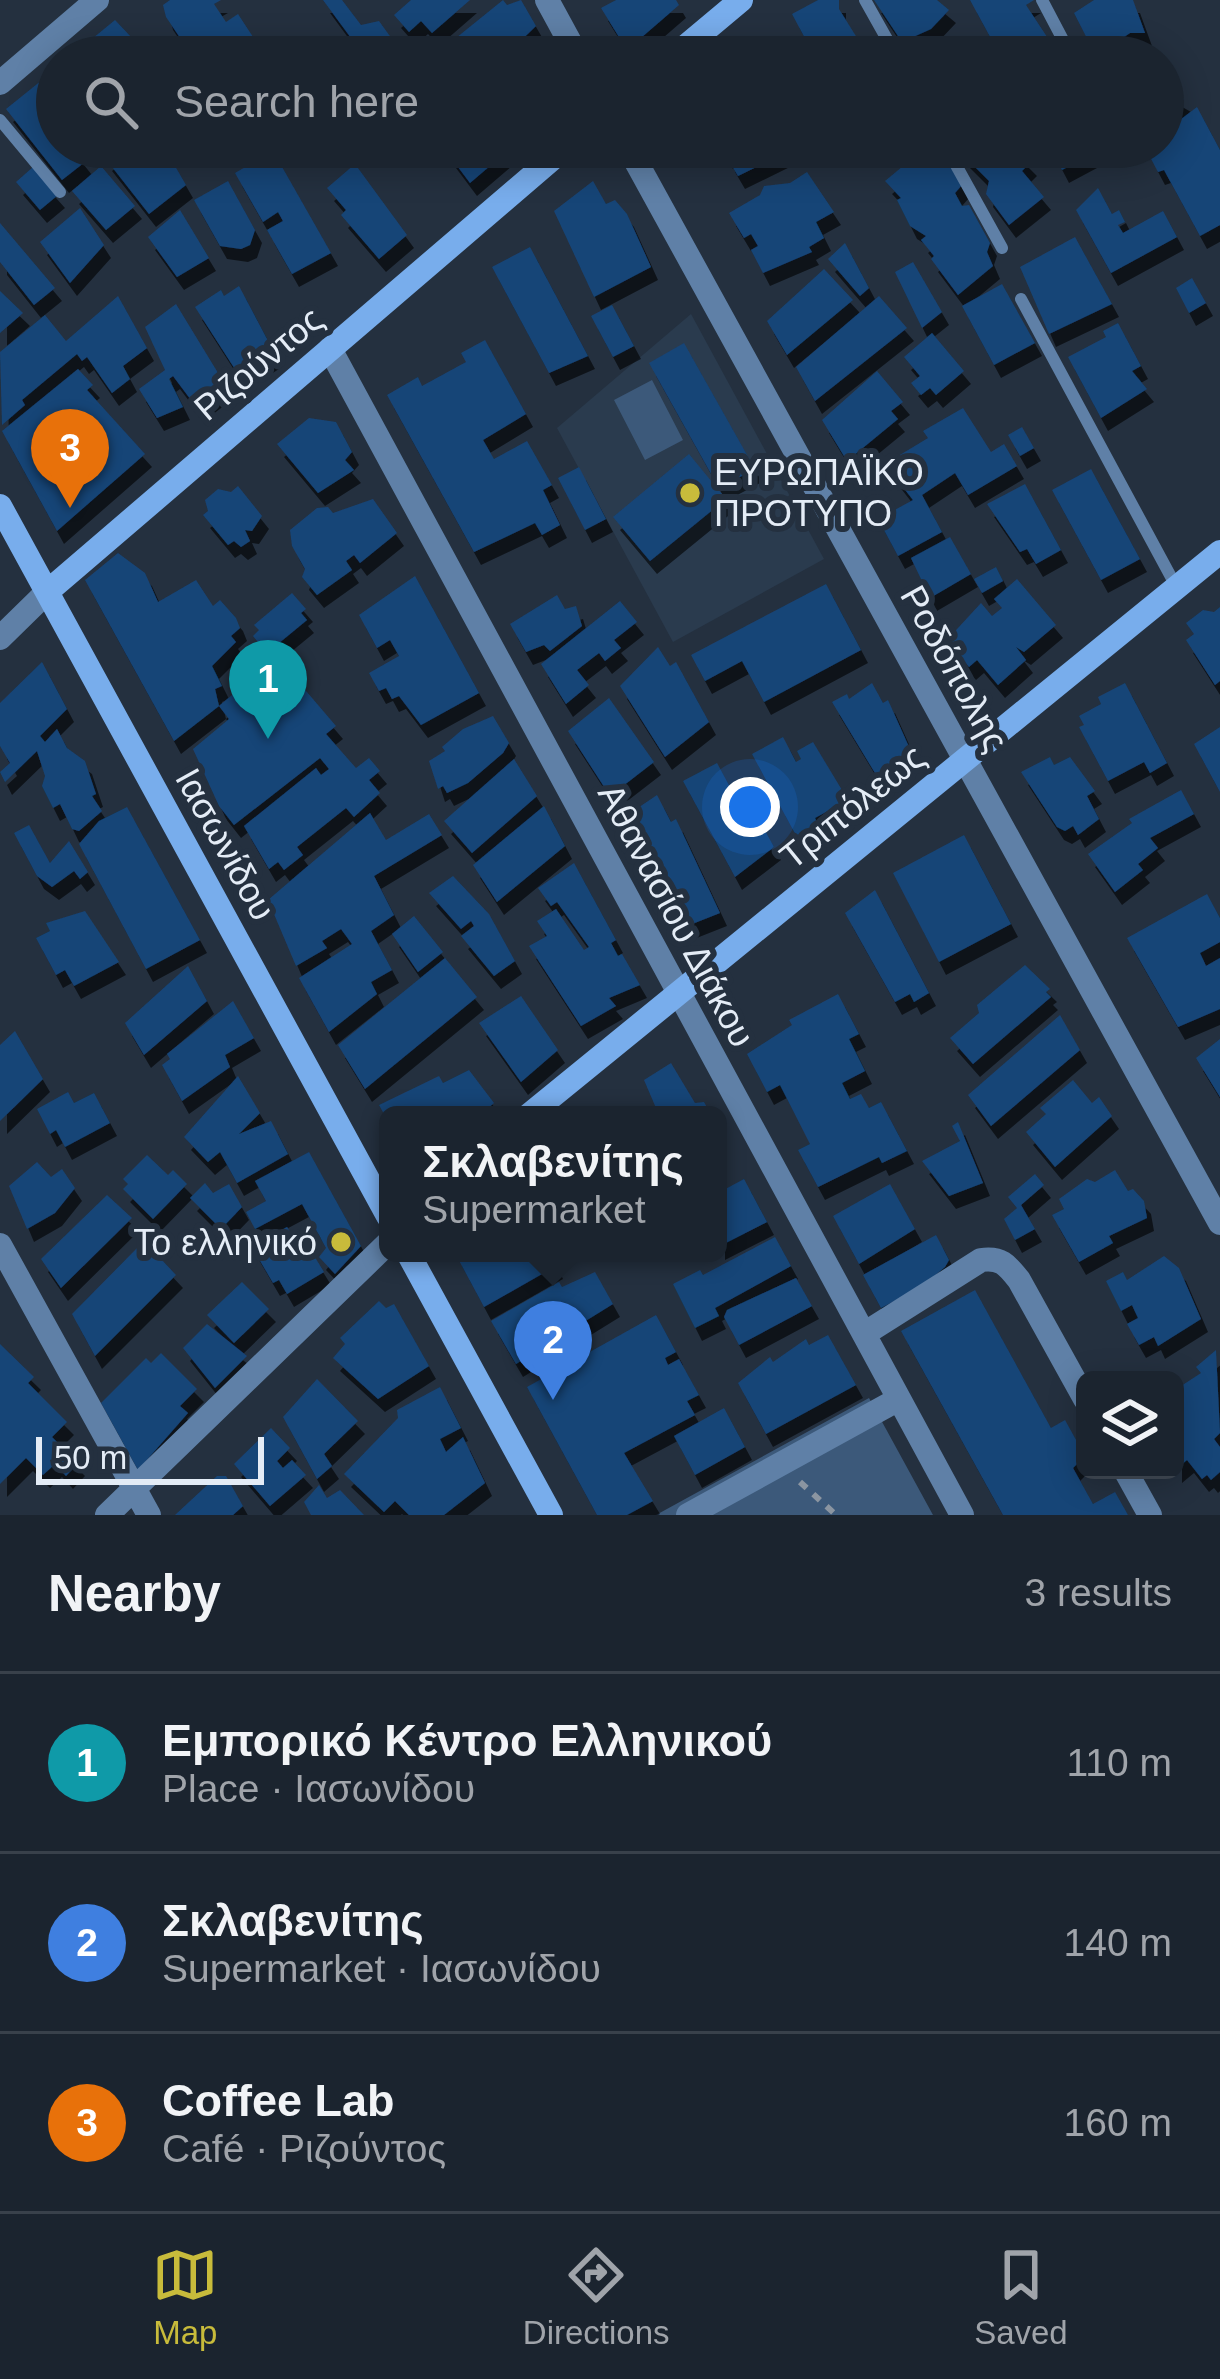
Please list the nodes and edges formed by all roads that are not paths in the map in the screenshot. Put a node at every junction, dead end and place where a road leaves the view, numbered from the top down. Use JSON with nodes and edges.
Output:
{"nodes":[{"id":1,"x":97,"y":0,"type":"edge"},
{"id":2,"x":547,"y":0,"type":"edge"},
{"id":3,"x":741,"y":0,"type":"edge"},
{"id":4,"x":866,"y":0,"type":"edge"},
{"id":5,"x":1042,"y":0,"type":"edge"},
{"id":6,"x":54,"y":36,"type":"edge"},
{"id":7,"x":567,"y":36,"type":"edge"},
{"id":8,"x":698,"y":36,"type":"edge"},
{"id":9,"x":886,"y":36,"type":"edge"},
{"id":10,"x":1061,"y":36,"type":"edge"},
{"id":11,"x":36,"y":52,"type":"edge"},
{"id":12,"x":0,"y":82,"type":"edge"},
{"id":13,"x":0,"y":120,"type":"edge"},
{"id":14,"x":36,"y":163,"type":"edge"},
{"id":15,"x":40,"y":168,"type":"edge"},
{"id":16,"x":541,"y":168,"type":"edge"},
{"id":17,"x":640,"y":168,"type":"edge"},
{"id":18,"x":958,"y":168,"type":"edge"},
{"id":19,"x":60,"y":192,"type":"dead end"},
{"id":20,"x":1002,"y":248,"type":"dead end"},
{"id":21,"x":1021,"y":299,"type":"dead end"},
{"id":22,"x":330,"y":349,"type":"junction"},
{"id":23,"x":0,"y":506,"type":"edge"},
{"id":24,"x":1220,"y":552,"type":"edge"},
{"id":25,"x":1178,"y":588,"type":"junction"},
{"id":26,"x":47,"y":592,"type":"junction"},
{"id":27,"x":0,"y":638,"type":"edge"},
{"id":28,"x":966,"y":761,"type":"junction"},
{"id":29,"x":677,"y":991,"type":"junction"},
{"id":30,"x":540,"y":1106,"type":"edge"},
{"id":31,"x":379,"y":1200,"type":"edge"},
{"id":32,"x":1220,"y":1223,"type":"edge"},
{"id":33,"x":0,"y":1244,"type":"edge"},
{"id":34,"x":379,"y":1252,"type":"edge"},
{"id":35,"x":413,"y":1262,"type":"edge"},
{"id":36,"x":864,"y":1334,"type":"junction"},
{"id":37,"x":1076,"y":1383,"type":"edge"},
{"id":38,"x":899,"y":1399,"type":"junction"},
{"id":39,"x":1130,"y":1479,"type":"edge"},
{"id":40,"x":134,"y":1488,"type":"junction"},
{"id":41,"x":107,"y":1515,"type":"edge"},
{"id":42,"x":149,"y":1515,"type":"edge"},
{"id":43,"x":551,"y":1515,"type":"edge"},
{"id":44,"x":688,"y":1515,"type":"edge"},
{"id":45,"x":962,"y":1515,"type":"edge"},
{"id":46,"x":1150,"y":1515,"type":"edge"}],
"edges":[{"from":1,"to":6,"type":"street"},
{"from":2,"to":7,"type":"street"},
{"from":3,"to":8,"type":"street"},
{"from":4,"to":9,"type":"lane"},
{"from":5,"to":10,"type":"lane"},
{"from":11,"to":12,"type":"street"},
{"from":13,"to":14,"type":"lane"},
{"from":15,"to":19,"type":"lane"},
{"from":16,"to":22,"type":"street","name":"Ριζούντος"},
{"from":17,"to":28,"type":"street","name":"Ροδόπολης"},
{"from":18,"to":20,"type":"lane"},
{"from":21,"to":25,"type":"lane"},
{"from":22,"to":26,"type":"street","name":"Ριζούντος"},
{"from":22,"to":29,"type":"street","name":"Αθανασίου Διάκου"},
{"from":23,"to":26,"type":"street","name":"Ιασωνίδου"},
{"from":24,"to":25,"type":"street","name":"Τριπόλεως"},
{"from":25,"to":28,"type":"street","name":"Τριπόλεως"},
{"from":26,"to":27,"type":"street","name":"Ριζούντος"},
{"from":26,"to":31,"type":"street","name":"Ιασωνίδου"},
{"from":28,"to":29,"type":"street","name":"Τριπόλεως"},
{"from":28,"to":32,"type":"street","name":"Ροδόπολης"},
{"from":29,"to":30,"type":"street","name":"Τριπόλεως"},
{"from":29,"to":36,"type":"street","name":"Αθανασίου Διάκου"},
{"from":33,"to":40,"type":"street"},
{"from":34,"to":40,"type":"street"},
{"from":35,"to":43,"type":"street"},
{"from":36,"to":37,"type":"street"},
{"from":36,"to":38,"type":"street","name":"Αθανασίου Διάκου"},
{"from":38,"to":44,"type":"street"},
{"from":38,"to":45,"type":"street","name":"Αθανασίου Διάκου"},
{"from":39,"to":46,"type":"street"},
{"from":40,"to":41,"type":"street"},
{"from":40,"to":42,"type":"street"}]}
